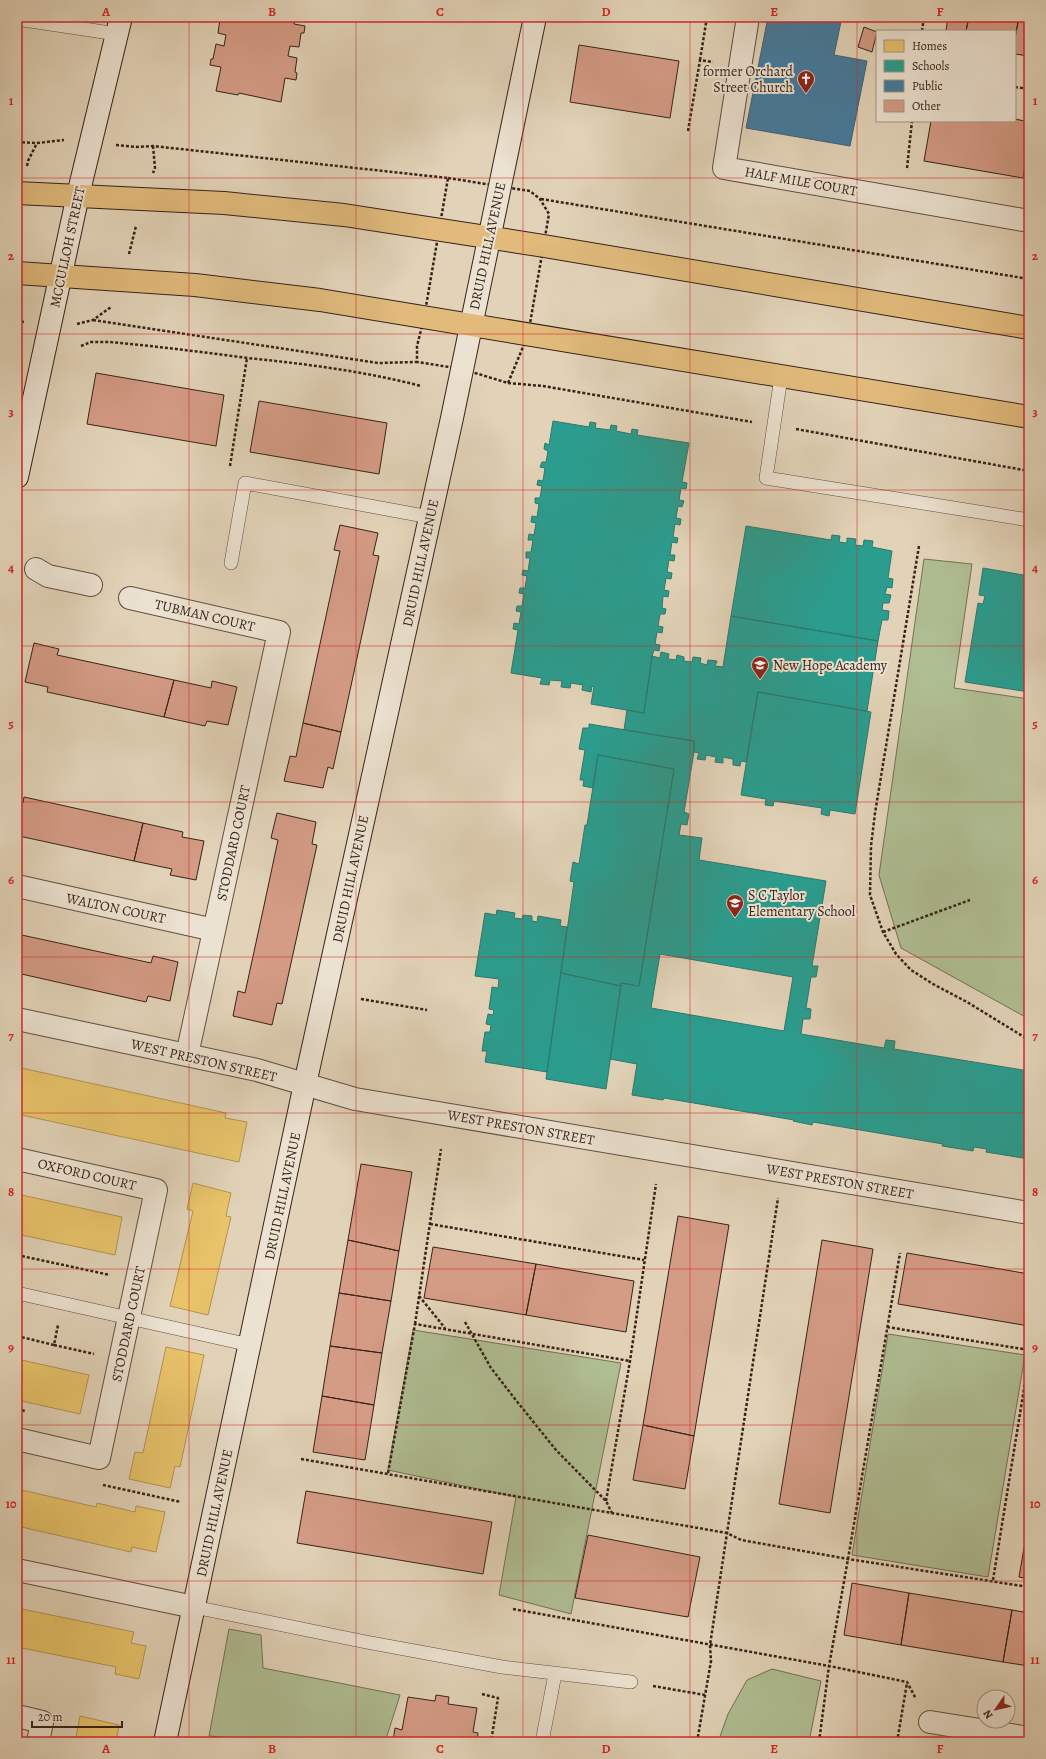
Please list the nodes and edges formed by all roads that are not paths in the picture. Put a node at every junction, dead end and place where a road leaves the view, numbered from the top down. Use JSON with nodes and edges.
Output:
{"nodes":[{"id":1,"x":535,"y":17,"type":"edge"},
{"id":2,"x":748,"y":17,"type":"edge"},
{"id":3,"x":17,"y":19,"type":"edge"},
{"id":4,"x":119,"y":26,"type":"edge"},
{"id":5,"x":17,"y":193,"type":"edge"},
{"id":6,"x":78,"y":196,"type":"junction"},
{"id":7,"x":1029,"y":221,"type":"edge"},
{"id":8,"x":489,"y":237,"type":"junction"},
{"id":9,"x":17,"y":273,"type":"edge"},
{"id":10,"x":61,"y":275,"type":"junction"},
{"id":11,"x":470,"y":325,"type":"junction"},
{"id":12,"x":1029,"y":328,"type":"edge"},
{"id":13,"x":781,"y":378,"type":"junction"},
{"id":14,"x":1029,"y":417,"type":"edge"},
{"id":15,"x":17,"y":477,"type":"edge"},
{"id":16,"x":430,"y":516,"type":"junction"},
{"id":17,"x":1029,"y":520,"type":"edge"},
{"id":18,"x":231,"y":563,"type":"dead end"},
{"id":19,"x":36,"y":569,"type":"dead end"},
{"id":20,"x":91,"y":585,"type":"dead end"},
{"id":21,"x":130,"y":598,"type":"dead end"},
{"id":22,"x":279,"y":632,"type":"joint"},
{"id":23,"x":17,"y":886,"type":"edge"},
{"id":24,"x":214,"y":930,"type":"junction"},
{"id":25,"x":17,"y":1019,"type":"edge"},
{"id":26,"x":187,"y":1055,"type":"junction"},
{"id":27,"x":305,"y":1084,"type":"junction"},
{"id":28,"x":17,"y":1159,"type":"edge"},
{"id":29,"x":156,"y":1190,"type":"joint"},
{"id":30,"x":1029,"y":1213,"type":"edge"},
{"id":31,"x":17,"y":1294,"type":"edge"},
{"id":32,"x":129,"y":1318,"type":"junction"},
{"id":33,"x":250,"y":1345,"type":"junction"},
{"id":34,"x":17,"y":1439,"type":"edge"},
{"id":35,"x":17,"y":1570,"type":"edge"},
{"id":36,"x":194,"y":1607,"type":"junction"},
{"id":37,"x":555,"y":1674,"type":"junction"},
{"id":38,"x":630,"y":1682,"type":"road end"},
{"id":39,"x":17,"y":1716,"type":"edge"},
{"id":40,"x":930,"y":1722,"type":"road end"},
{"id":41,"x":40,"y":1732,"type":"edge"},
{"id":42,"x":1029,"y":1738,"type":"edge"},
{"id":43,"x":165,"y":1742,"type":"edge"},
{"id":44,"x":542,"y":1742,"type":"edge"}],
"edges":[{"from":1,"to":8,"type":"street","name":"DRUID HILL AVENUE"},
{"from":2,"to":7,"type":"street","name":"HALF MILE COURT"},
{"from":3,"to":4,"type":"lane"},
{"from":4,"to":6,"type":"street","name":"MCCULLOH STREET"},
{"from":5,"to":6,"type":"main road"},
{"from":6,"to":8,"type":"main road"},
{"from":6,"to":10,"type":"street","name":"MCCULLOH STREET"},
{"from":8,"to":11,"type":"street","name":"DRUID HILL AVENUE"},
{"from":8,"to":12,"type":"main road"},
{"from":9,"to":10,"type":"main road"},
{"from":10,"to":11,"type":"main road"},
{"from":10,"to":15,"type":"street","name":"MCCULLOH STREET"},
{"from":11,"to":13,"type":"main road"},
{"from":11,"to":16,"type":"street","name":"DRUID HILL AVENUE"},
{"from":13,"to":14,"type":"main road"},
{"from":13,"to":17,"type":"lane"},
{"from":16,"to":18,"type":"lane"},
{"from":16,"to":27,"type":"street","name":"DRUID HILL AVENUE"},
{"from":19,"to":20,"type":"street"},
{"from":21,"to":22,"type":"street","name":"TUBMAN COURT"},
{"from":22,"to":24,"type":"street","name":"STODDARD COURT"},
{"from":23,"to":24,"type":"street","name":"WALTON COURT"},
{"from":24,"to":26,"type":"street","name":"STODDARD COURT"},
{"from":25,"to":26,"type":"street","name":"WEST PRESTON STREET"},
{"from":26,"to":27,"type":"street","name":"WEST PRESTON STREET"},
{"from":27,"to":30,"type":"street","name":"WEST PRESTON STREET"},
{"from":27,"to":33,"type":"street","name":"DRUID HILL AVENUE"},
{"from":28,"to":29,"type":"street","name":"OXFORD COURT"},
{"from":29,"to":32,"type":"street","name":"STODDARD COURT"},
{"from":31,"to":32,"type":"lane"},
{"from":32,"to":33,"type":"lane"},
{"from":32,"to":34,"type":"street","name":"STODDARD COURT"},
{"from":33,"to":36,"type":"street","name":"DRUID HILL AVENUE"},
{"from":35,"to":36,"type":"street"},
{"from":36,"to":37,"type":"lane"},
{"from":36,"to":43,"type":"street","name":"DRUID HILL AVENUE"},
{"from":37,"to":38,"type":"lane"},
{"from":37,"to":44,"type":"lane"},
{"from":39,"to":41,"type":"street"},
{"from":40,"to":42,"type":"street"}]}
